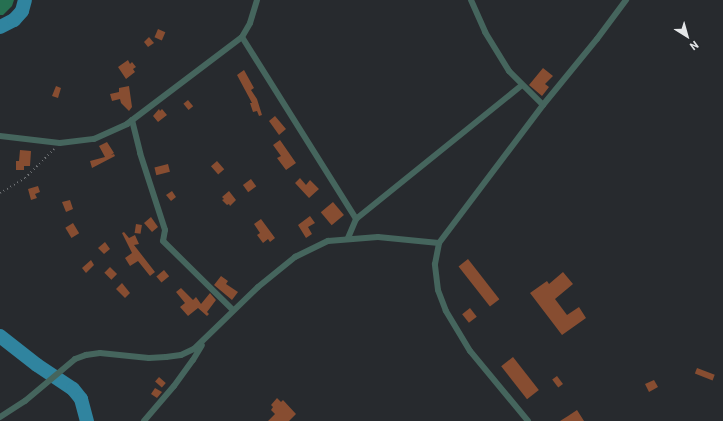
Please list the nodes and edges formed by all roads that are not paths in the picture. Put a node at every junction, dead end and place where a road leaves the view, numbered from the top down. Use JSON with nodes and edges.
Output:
{"nodes":[{"id":1,"x":257,"y":0,"type":"edge"},
{"id":2,"x":471,"y":0,"type":"edge"},
{"id":3,"x":626,"y":0,"type":"edge"},
{"id":4,"x":242,"y":37,"type":"junction"},
{"id":5,"x":522,"y":85,"type":"junction"},
{"id":6,"x":543,"y":104,"type":"junction"},
{"id":7,"x":132,"y":120,"type":"junction"},
{"id":8,"x":0,"y":136,"type":"edge"},
{"id":9,"x":356,"y":220,"type":"junction"},
{"id":10,"x":348,"y":238,"type":"junction"},
{"id":11,"x":439,"y":243,"type":"junction"},
{"id":12,"x":233,"y":310,"type":"junction"},
{"id":13,"x":203,"y":342,"type":"junction"},
{"id":14,"x":0,"y":417,"type":"edge"},
{"id":15,"x":144,"y":421,"type":"edge"},
{"id":16,"x":528,"y":421,"type":"edge"}],
"edges":[{"from":1,"to":4,"type":"street"},
{"from":2,"to":5,"type":"street"},
{"from":3,"to":6,"type":"street"},
{"from":4,"to":7,"type":"street"},
{"from":4,"to":9,"type":"street"},
{"from":5,"to":6,"type":"street"},
{"from":5,"to":9,"type":"street"},
{"from":6,"to":11,"type":"street"},
{"from":7,"to":8,"type":"street"},
{"from":7,"to":12,"type":"street"},
{"from":9,"to":10,"type":"street"},
{"from":10,"to":11,"type":"street"},
{"from":10,"to":12,"type":"street"},
{"from":11,"to":16,"type":"street"},
{"from":12,"to":13,"type":"street"},
{"from":13,"to":14,"type":"street"},
{"from":13,"to":15,"type":"street"}]}
